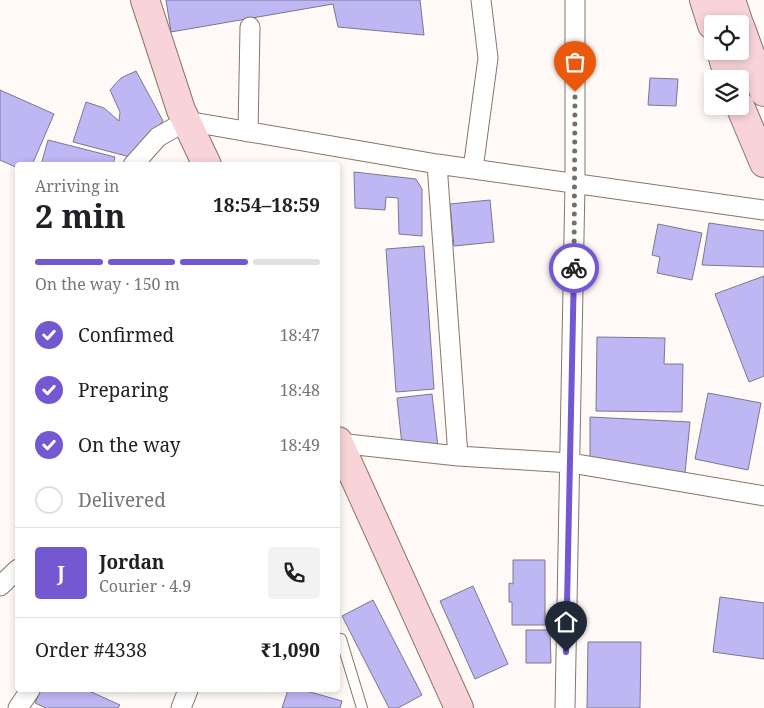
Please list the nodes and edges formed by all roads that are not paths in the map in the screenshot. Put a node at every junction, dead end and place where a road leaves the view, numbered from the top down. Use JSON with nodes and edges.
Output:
{"nodes":[{"id":1,"x":145,"y":0,"type":"edge"},
{"id":2,"x":481,"y":0,"type":"edge"},
{"id":3,"x":575,"y":0,"type":"edge"},
{"id":4,"x":704,"y":0,"type":"edge"},
{"id":5,"x":735,"y":11,"type":"edge"},
{"id":6,"x":709,"y":15,"type":"edge"},
{"id":7,"x":250,"y":27,"type":"dead end"},
{"id":8,"x":764,"y":92,"type":"edge"},
{"id":9,"x":744,"y":115,"type":"edge"},
{"id":10,"x":186,"y":121,"type":"junction"},
{"id":11,"x":248,"y":132,"type":"junction"},
{"id":12,"x":136,"y":162,"type":"edge"},
{"id":13,"x":206,"y":162,"type":"edge"},
{"id":14,"x":764,"y":163,"type":"edge"},
{"id":15,"x":436,"y":164,"type":"junction"},
{"id":16,"x":473,"y":169,"type":"junction"},
{"id":17,"x":575,"y":184,"type":"junction"},
{"id":18,"x":764,"y":210,"type":"edge"},
{"id":19,"x":340,"y":442,"type":"edge"},
{"id":20,"x":340,"y":446,"type":"edge"},
{"id":21,"x":458,"y":456,"type":"junction"},
{"id":22,"x":571,"y":463,"type":"junction"},
{"id":23,"x":764,"y":496,"type":"edge"},
{"id":24,"x":15,"y":572,"type":"edge"},
{"id":25,"x":0,"y":586,"type":"edge"},
{"id":26,"x":341,"y":639,"type":"dead end"},
{"id":27,"x":29,"y":692,"type":"edge"},
{"id":28,"x":187,"y":692,"type":"edge"},
{"id":29,"x":18,"y":708,"type":"edge"},
{"id":30,"x":182,"y":708,"type":"edge"},
{"id":31,"x":362,"y":708,"type":"edge"},
{"id":32,"x":459,"y":708,"type":"edge"},
{"id":33,"x":565,"y":708,"type":"edge"}],
"edges":[{"from":1,"to":10,"type":"street"},
{"from":2,"to":16,"type":"street"},
{"from":3,"to":17,"type":"street"},
{"from":4,"to":6,"type":"street"},
{"from":5,"to":8,"type":"street"},
{"from":7,"to":11,"type":"street"},
{"from":9,"to":14,"type":"street"},
{"from":10,"to":11,"type":"street"},
{"from":10,"to":12,"type":"street"},
{"from":10,"to":13,"type":"street"},
{"from":11,"to":15,"type":"street"},
{"from":15,"to":16,"type":"street"},
{"from":15,"to":21,"type":"street"},
{"from":16,"to":17,"type":"street"},
{"from":17,"to":18,"type":"street"},
{"from":17,"to":22,"type":"street"},
{"from":19,"to":21,"type":"street"},
{"from":20,"to":32,"type":"street"},
{"from":21,"to":22,"type":"street"},
{"from":22,"to":23,"type":"street"},
{"from":22,"to":33,"type":"street"},
{"from":24,"to":25,"type":"street"},
{"from":26,"to":31,"type":"lane"},
{"from":27,"to":29,"type":"street"},
{"from":28,"to":30,"type":"street"}]}
